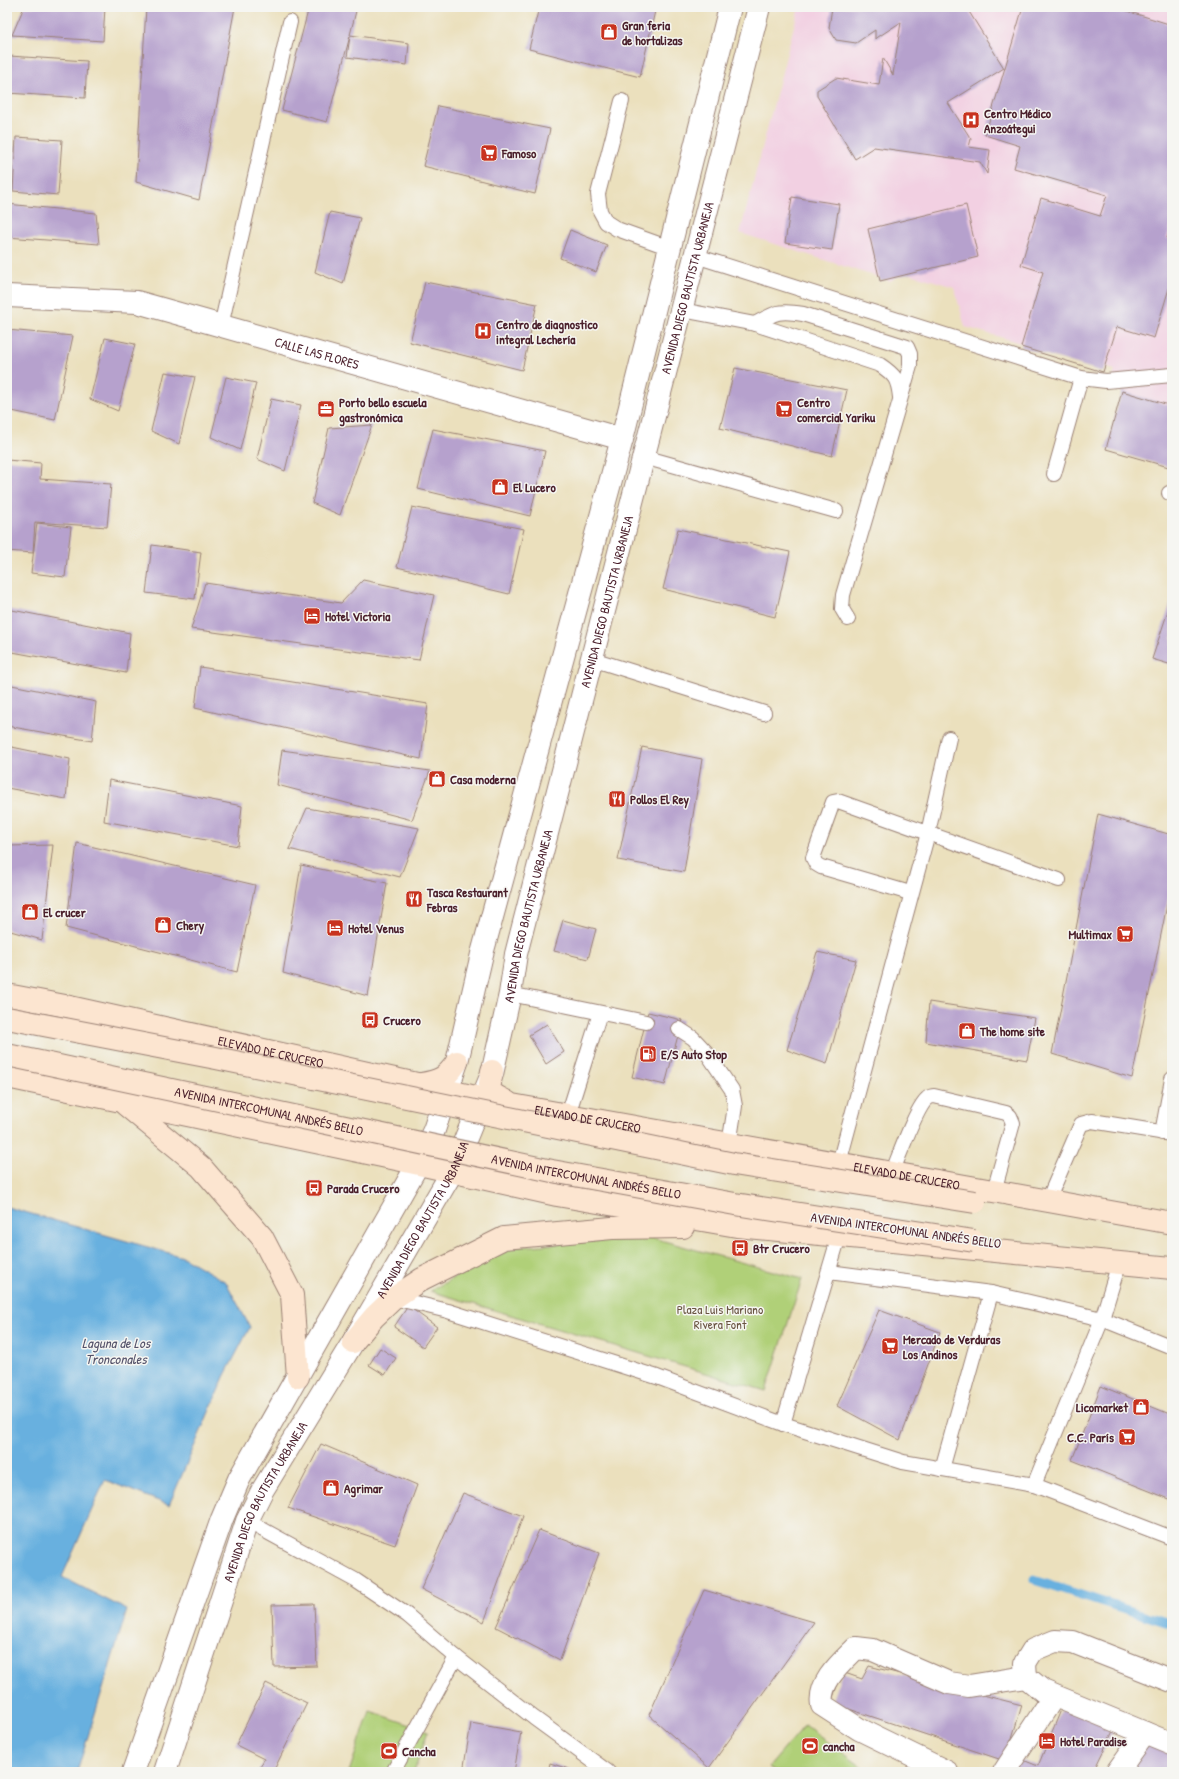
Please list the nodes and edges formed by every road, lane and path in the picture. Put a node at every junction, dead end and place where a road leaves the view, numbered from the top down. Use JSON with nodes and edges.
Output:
{"nodes":[{"id":1,"x":759,"y":7,"type":"edge"},
{"id":2,"x":726,"y":8,"type":"edge"},
{"id":3,"x":290,"y":22,"type":"dead end"},
{"id":4,"x":622,"y":100,"type":"dead end"},
{"id":5,"x":670,"y":248,"type":"junction"},
{"id":6,"x":696,"y":256,"type":"junction"},
{"id":7,"x":7,"y":296,"type":"edge"},
{"id":8,"x":682,"y":310,"type":"junction"},
{"id":9,"x":755,"y":324,"type":"junction"},
{"id":10,"x":221,"y":326,"type":"junction"},
{"id":11,"x":1172,"y":375,"type":"edge"},
{"id":12,"x":1081,"y":378,"type":"junction"},
{"id":13,"x":901,"y":399,"type":"junction"},
{"id":14,"x":622,"y":439,"type":"junction"},
{"id":15,"x":644,"y":457,"type":"junction"},
{"id":16,"x":1054,"y":474,"type":"dead end"},
{"id":17,"x":836,"y":512,"type":"dead end"},
{"id":18,"x":848,"y":619,"type":"dead end"},
{"id":19,"x":592,"y":659,"type":"junction"},
{"id":20,"x":764,"y":713,"type":"dead end"},
{"id":21,"x":949,"y":738,"type":"dead end"},
{"id":22,"x":928,"y":833,"type":"junction"},
{"id":23,"x":1059,"y":880,"type":"dead end"},
{"id":24,"x":910,"y":893,"type":"junction"},
{"id":25,"x":510,"y":994,"type":"junction"},
{"id":26,"x":7,"y":995,"type":"edge"},
{"id":27,"x":600,"y":1012,"type":"junction"},
{"id":28,"x":7,"y":1018,"type":"edge"},
{"id":29,"x":646,"y":1022,"type":"dead end"},
{"id":30,"x":679,"y":1029,"type":"dead end"},
{"id":31,"x":7,"y":1055,"type":"edge"},
{"id":32,"x":457,"y":1062,"type":"junction"},
{"id":33,"x":492,"y":1071,"type":"junction"},
{"id":34,"x":7,"y":1077,"type":"edge"},
{"id":35,"x":1172,"y":1080,"type":"edge"},
{"id":36,"x":421,"y":1084,"type":"junction"},
{"id":37,"x":448,"y":1090,"type":"junction"},
{"id":38,"x":482,"y":1097,"type":"junction"},
{"id":39,"x":124,"y":1103,"type":"junction"},
{"id":40,"x":512,"y":1105,"type":"junction"},
{"id":41,"x":568,"y":1115,"type":"junction"},
{"id":42,"x":1167,"y":1133,"type":"edge"},
{"id":43,"x":729,"y":1145,"type":"junction"},
{"id":44,"x":838,"y":1163,"type":"junction"},
{"id":45,"x":418,"y":1164,"type":"junction"},
{"id":46,"x":452,"y":1172,"type":"junction"},
{"id":47,"x":892,"y":1173,"type":"junction"},
{"id":48,"x":994,"y":1191,"type":"junction"},
{"id":49,"x":1048,"y":1200,"type":"junction"},
{"id":50,"x":1172,"y":1224,"type":"edge"},
{"id":51,"x":737,"y":1226,"type":"junction"},
{"id":52,"x":840,"y":1236,"type":"junction"},
{"id":53,"x":1119,"y":1263,"type":"junction"},
{"id":54,"x":1172,"y":1268,"type":"edge"},
{"id":55,"x":829,"y":1272,"type":"junction"},
{"id":56,"x":991,"y":1293,"type":"junction"},
{"id":57,"x":394,"y":1298,"type":"junction"},
{"id":58,"x":1102,"y":1319,"type":"junction"},
{"id":59,"x":353,"y":1342,"type":"junction"},
{"id":60,"x":1172,"y":1346,"type":"edge"},
{"id":61,"x":298,"y":1377,"type":"junction"},
{"id":62,"x":783,"y":1424,"type":"junction"},
{"id":63,"x":942,"y":1469,"type":"junction"},
{"id":64,"x":1034,"y":1484,"type":"junction"},
{"id":65,"x":248,"y":1521,"type":"junction"},
{"id":66,"x":1172,"y":1538,"type":"edge"},
{"id":67,"x":456,"y":1657,"type":"junction"},
{"id":68,"x":1026,"y":1677,"type":"junction"},
{"id":69,"x":1172,"y":1681,"type":"edge"},
{"id":70,"x":1054,"y":1696,"type":"junction"},
{"id":71,"x":1145,"y":1733,"type":"junction"},
{"id":72,"x":1172,"y":1744,"type":"edge"},
{"id":73,"x":133,"y":1772,"type":"edge"},
{"id":74,"x":165,"y":1772,"type":"edge"},
{"id":75,"x":393,"y":1772,"type":"edge"},
{"id":76,"x":608,"y":1772,"type":"edge"},
{"id":77,"x":947,"y":1772,"type":"edge"},
{"id":78,"x":1004,"y":1772,"type":"edge"},
{"id":79,"x":1117,"y":1772,"type":"edge"}],
"edges":[{"from":1,"to":6,"type":"street","name":"AVENIDA DIEGO BAUTISTA URBANEJA"},
{"from":2,"to":5,"type":"street","name":"AVENIDA DIEGO BAUTISTA URBANEJA"},
{"from":3,"to":10,"type":"lane"},
{"from":4,"to":5,"type":"lane"},
{"from":5,"to":14,"type":"street","name":"AVENIDA DIEGO BAUTISTA URBANEJA"},
{"from":6,"to":8,"type":"street","name":"AVENIDA DIEGO BAUTISTA URBANEJA"},
{"from":6,"to":12,"type":"lane"},
{"from":7,"to":10,"type":"street","name":"CALLE LAS FLORES"},
{"from":8,"to":9,"type":"lane"},
{"from":8,"to":15,"type":"street","name":"AVENIDA DIEGO BAUTISTA URBANEJA"},
{"from":9,"to":13,"type":"lane"},
{"from":9,"to":13,"type":"lane"},
{"from":10,"to":14,"type":"street","name":"CALLE LAS FLORES"},
{"from":11,"to":12,"type":"lane"},
{"from":12,"to":16,"type":"lane"},
{"from":13,"to":18,"type":"lane"},
{"from":14,"to":32,"type":"street","name":"AVENIDA DIEGO BAUTISTA URBANEJA"},
{"from":15,"to":17,"type":"lane"},
{"from":15,"to":19,"type":"street","name":"AVENIDA DIEGO BAUTISTA URBANEJA"},
{"from":19,"to":20,"type":"lane"},
{"from":19,"to":25,"type":"street","name":"AVENIDA DIEGO BAUTISTA URBANEJA"},
{"from":21,"to":22,"type":"lane"},
{"from":22,"to":23,"type":"lane"},
{"from":22,"to":24,"type":"lane"},
{"from":22,"to":24,"type":"lane"},
{"from":24,"to":44,"type":"lane"},
{"from":25,"to":27,"type":"lane"},
{"from":25,"to":33,"type":"street","name":"AVENIDA DIEGO BAUTISTA URBANEJA"},
{"from":26,"to":36,"type":"main road","name":"ELEVADO DE CRUCERO"},
{"from":27,"to":29,"type":"lane"},
{"from":27,"to":41,"type":"lane"},
{"from":28,"to":50,"type":"main road","bridge":true},
{"from":30,"to":43,"type":"lane"},
{"from":31,"to":54,"type":"main road","name":"AVENIDA INTERCOMUNAL ANDRÉS BELLO","bridge":true},
{"from":32,"to":36,"type":"main road"},
{"from":32,"to":37,"type":"street","name":"AVENIDA DIEGO BAUTISTA URBANEJA"},
{"from":33,"to":38,"type":"street","name":"AVENIDA DIEGO BAUTISTA URBANEJA"},
{"from":33,"to":40,"type":"main road"},
{"from":34,"to":39,"type":"main road"},
{"from":35,"to":42,"type":"lane"},
{"from":36,"to":37,"type":"main road","name":"ELEVADO DE CRUCERO"},
{"from":37,"to":38,"type":"main road","name":"ELEVADO DE CRUCERO"},
{"from":37,"to":45,"type":"street","name":"AVENIDA DIEGO BAUTISTA URBANEJA"},
{"from":38,"to":40,"type":"main road","name":"ELEVADO DE CRUCERO"},
{"from":38,"to":46,"type":"street","name":"AVENIDA DIEGO BAUTISTA URBANEJA"},
{"from":39,"to":45,"type":"main road"},
{"from":39,"to":61,"type":"main road"},
{"from":40,"to":41,"type":"main road","name":"ELEVADO DE CRUCERO"},
{"from":41,"to":43,"type":"main road","name":"ELEVADO DE CRUCERO"},
{"from":42,"to":49,"type":"lane"},
{"from":43,"to":44,"type":"main road","name":"ELEVADO DE CRUCERO"},
{"from":44,"to":47,"type":"main road","name":"ELEVADO DE CRUCERO"},
{"from":45,"to":46,"type":"main road"},
{"from":45,"to":61,"type":"street","name":"AVENIDA DIEGO BAUTISTA URBANEJA"},
{"from":46,"to":51,"type":"main road"},
{"from":46,"to":59,"type":"street","name":"AVENIDA DIEGO BAUTISTA URBANEJA"},
{"from":47,"to":48,"type":"main road","name":"ELEVADO DE CRUCERO"},
{"from":47,"to":48,"type":"lane"},
{"from":48,"to":49,"type":"main road","name":"ELEVADO DE CRUCERO"},
{"from":49,"to":50,"type":"main road","name":"ELEVADO DE CRUCERO"},
{"from":51,"to":52,"type":"main road"},
{"from":51,"to":57,"type":"main road"},
{"from":52,"to":53,"type":"main road"},
{"from":52,"to":55,"type":"lane"},
{"from":53,"to":54,"type":"main road"},
{"from":53,"to":58,"type":"lane"},
{"from":55,"to":56,"type":"lane"},
{"from":55,"to":62,"type":"lane"},
{"from":56,"to":58,"type":"lane"},
{"from":56,"to":63,"type":"lane"},
{"from":57,"to":59,"type":"main road"},
{"from":57,"to":62,"type":"lane"},
{"from":58,"to":60,"type":"lane"},
{"from":58,"to":64,"type":"lane"},
{"from":59,"to":65,"type":"street","name":"AVENIDA DIEGO BAUTISTA URBANEJA"},
{"from":61,"to":73,"type":"street","name":"AVENIDA DIEGO BAUTISTA URBANEJA"},
{"from":62,"to":63,"type":"lane"},
{"from":63,"to":64,"type":"lane"},
{"from":64,"to":66,"type":"lane"},
{"from":65,"to":67,"type":"lane"},
{"from":65,"to":74,"type":"street","name":"AVENIDA DIEGO BAUTISTA URBANEJA"},
{"from":67,"to":75,"type":"lane"},
{"from":67,"to":76,"type":"lane"},
{"from":68,"to":69,"type":"street"},
{"from":68,"to":70,"type":"street"},
{"from":68,"to":77,"type":"street"},
{"from":70,"to":71,"type":"street"},
{"from":70,"to":78,"type":"street"},
{"from":71,"to":72,"type":"street"},
{"from":71,"to":79,"type":"street"}]}
